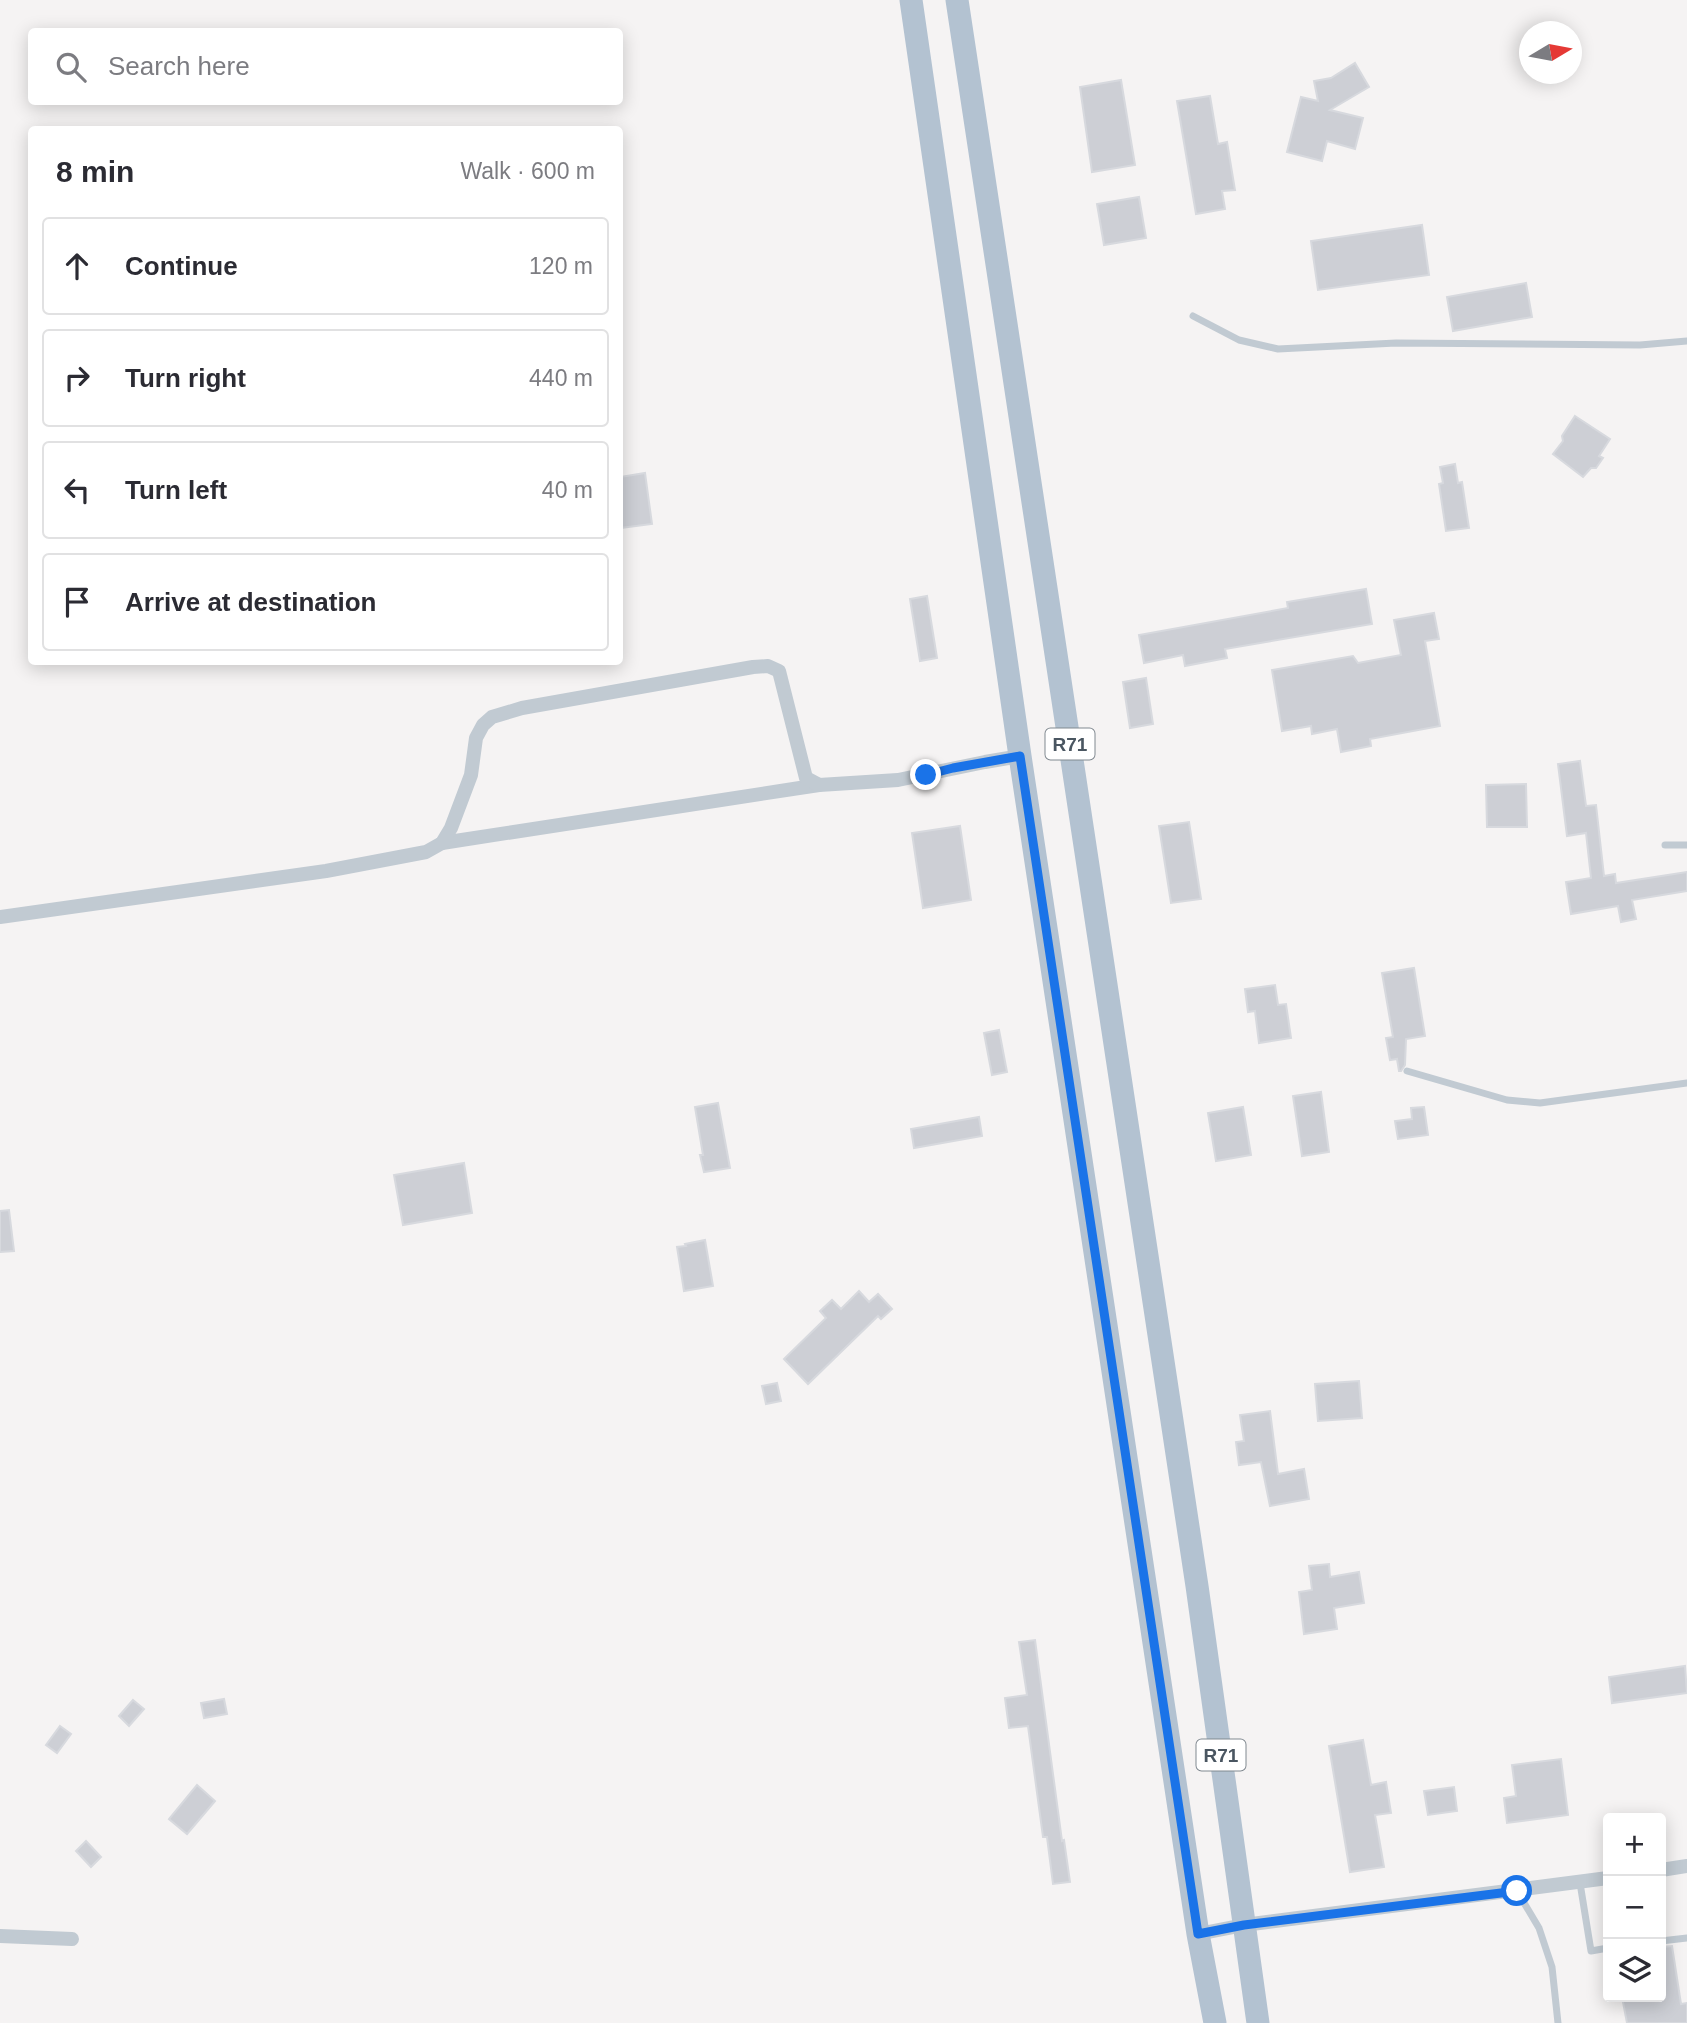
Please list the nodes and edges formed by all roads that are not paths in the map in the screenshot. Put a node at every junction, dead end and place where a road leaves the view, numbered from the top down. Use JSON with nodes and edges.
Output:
{"nodes":[{"id":1,"x":911,"y":0,"type":"edge"},
{"id":2,"x":957,"y":0,"type":"edge"},
{"id":3,"x":1193,"y":316,"type":"dead end"},
{"id":4,"x":1687,"y":341,"type":"edge"},
{"id":5,"x":1020,"y":756,"type":"junction"},
{"id":6,"x":819,"y":785,"type":"junction"},
{"id":7,"x":442,"y":843,"type":"junction"},
{"id":8,"x":1665,"y":845,"type":"dead end"},
{"id":9,"x":1687,"y":845,"type":"edge"},
{"id":10,"x":0,"y":917,"type":"edge"},
{"id":11,"x":1407,"y":1071,"type":"dead end"},
{"id":12,"x":1687,"y":1083,"type":"edge"},
{"id":13,"x":1687,"y":1866,"type":"edge"},
{"id":14,"x":1666,"y":1869,"type":"edge"},
{"id":15,"x":1603,"y":1879,"type":"edge"},
{"id":16,"x":1580,"y":1883,"type":"junction"},
{"id":17,"x":1517,"y":1891,"type":"junction"},
{"id":18,"x":1244,"y":1925,"type":"junction"},
{"id":19,"x":1198,"y":1934,"type":"junction"},
{"id":20,"x":0,"y":1936,"type":"edge"},
{"id":21,"x":1687,"y":1938,"type":"edge"},
{"id":22,"x":72,"y":1939,"type":"dead end"},
{"id":23,"x":1666,"y":1940,"type":"edge"},
{"id":24,"x":1603,"y":1949,"type":"edge"},
{"id":25,"x":1214,"y":2023,"type":"edge"},
{"id":26,"x":1258,"y":2023,"type":"edge"},
{"id":27,"x":1558,"y":2023,"type":"edge"}],
"edges":[{"from":1,"to":5,"type":"main road","number":"R71"},
{"from":2,"to":18,"type":"main road","number":"R71"},
{"from":3,"to":4,"type":"lane"},
{"from":5,"to":6,"type":"street"},
{"from":5,"to":19,"type":"main road","number":"R71"},
{"from":6,"to":7,"type":"street"},
{"from":6,"to":7,"type":"street"},
{"from":7,"to":10,"type":"street"},
{"from":8,"to":9,"type":"lane"},
{"from":11,"to":12,"type":"lane"},
{"from":13,"to":14,"type":"street"},
{"from":15,"to":16,"type":"street"},
{"from":16,"to":17,"type":"street"},
{"from":16,"to":24,"type":"lane"},
{"from":17,"to":18,"type":"street"},
{"from":17,"to":27,"type":"lane"},
{"from":18,"to":19,"type":"street"},
{"from":18,"to":26,"type":"main road","number":"R71"},
{"from":19,"to":25,"type":"main road","number":"R71"},
{"from":20,"to":22,"type":"street"},
{"from":21,"to":23,"type":"lane"}]}
